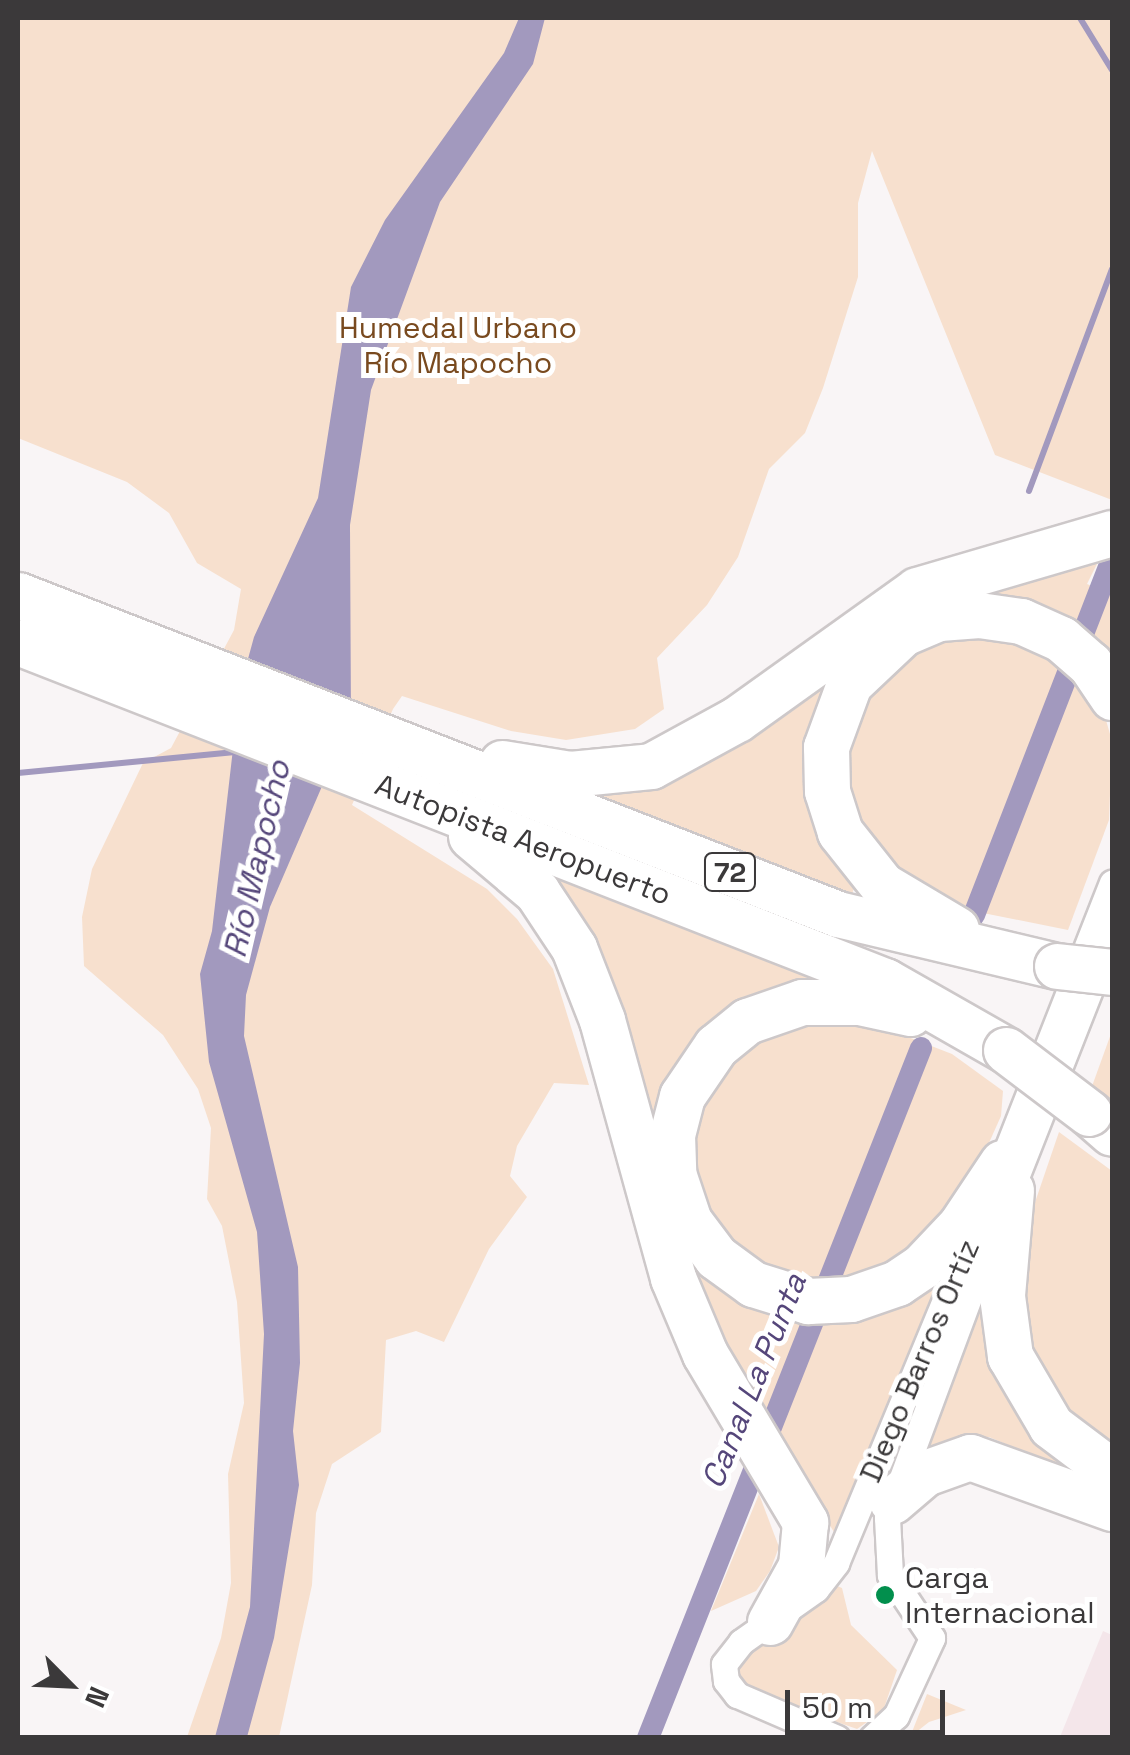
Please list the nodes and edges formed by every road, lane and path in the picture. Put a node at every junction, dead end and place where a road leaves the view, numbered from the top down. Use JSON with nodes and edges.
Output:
{"nodes":[{"id":1,"x":1110,"y":534,"type":"edge"},
{"id":2,"x":18,"y":595,"type":"edge"},
{"id":3,"x":18,"y":642,"type":"edge"},
{"id":4,"x":1088,"y":667,"type":"edge"},
{"id":5,"x":420,"y":751,"type":"junction"},
{"id":6,"x":409,"y":796,"type":"junction"},
{"id":7,"x":1112,"y":884,"type":"edge"},
{"id":8,"x":1112,"y":934,"type":"edge"},
{"id":9,"x":1047,"y":965,"type":"junction"},
{"id":10,"x":1112,"y":972,"type":"edge"},
{"id":11,"x":990,"y":1040,"type":"junction"},
{"id":12,"x":1101,"y":1123,"type":"edge"},
{"id":13,"x":1006,"y":1177,"type":"junction"},
{"id":14,"x":1112,"y":1472,"type":"edge"},
{"id":15,"x":892,"y":1501,"type":"junction"},
{"id":16,"x":1112,"y":1508,"type":"edge"},
{"id":17,"x":770,"y":1622,"type":"junction"},
{"id":18,"x":837,"y":1738,"type":"edge"},
{"id":19,"x":872,"y":1738,"type":"edge"}],
"edges":[{"from":1,"to":5,"type":"highway"},
{"from":2,"to":5,"type":"highway","name":"Autopista Aeropuerto","number":"72"},
{"from":3,"to":6,"type":"highway","name":"Autopista Aeropuerto","number":"72"},
{"from":4,"to":9,"type":"highway"},
{"from":5,"to":9,"type":"highway","name":"Autopista Aeropuerto","number":"72"},
{"from":6,"to":11,"type":"highway","name":"Autopista Aeropuerto","number":"72"},
{"from":6,"to":17,"type":"highway"},
{"from":7,"to":13,"type":"street","name":"Diego Barros Ortíz"},
{"from":8,"to":13,"type":"street","name":"Diego Barros Ortíz"},
{"from":9,"to":10,"type":"highway","name":"Autopista Aeropuerto","number":"72","bridge":true},
{"from":11,"to":12,"type":"highway","name":"Autopista Aeropuerto","number":"72","bridge":true},
{"from":11,"to":13,"type":"highway"},
{"from":13,"to":14,"type":"highway"},
{"from":13,"to":15,"type":"street","name":"Diego Barros Ortíz"},
{"from":13,"to":17,"type":"street","name":"Diego Barros Ortíz"},
{"from":15,"to":16,"type":"highway"},
{"from":15,"to":19,"type":"street","name":"Diego Barros Ortíz"},
{"from":17,"to":18,"type":"street","name":"Diego Barros Ortíz"}]}
